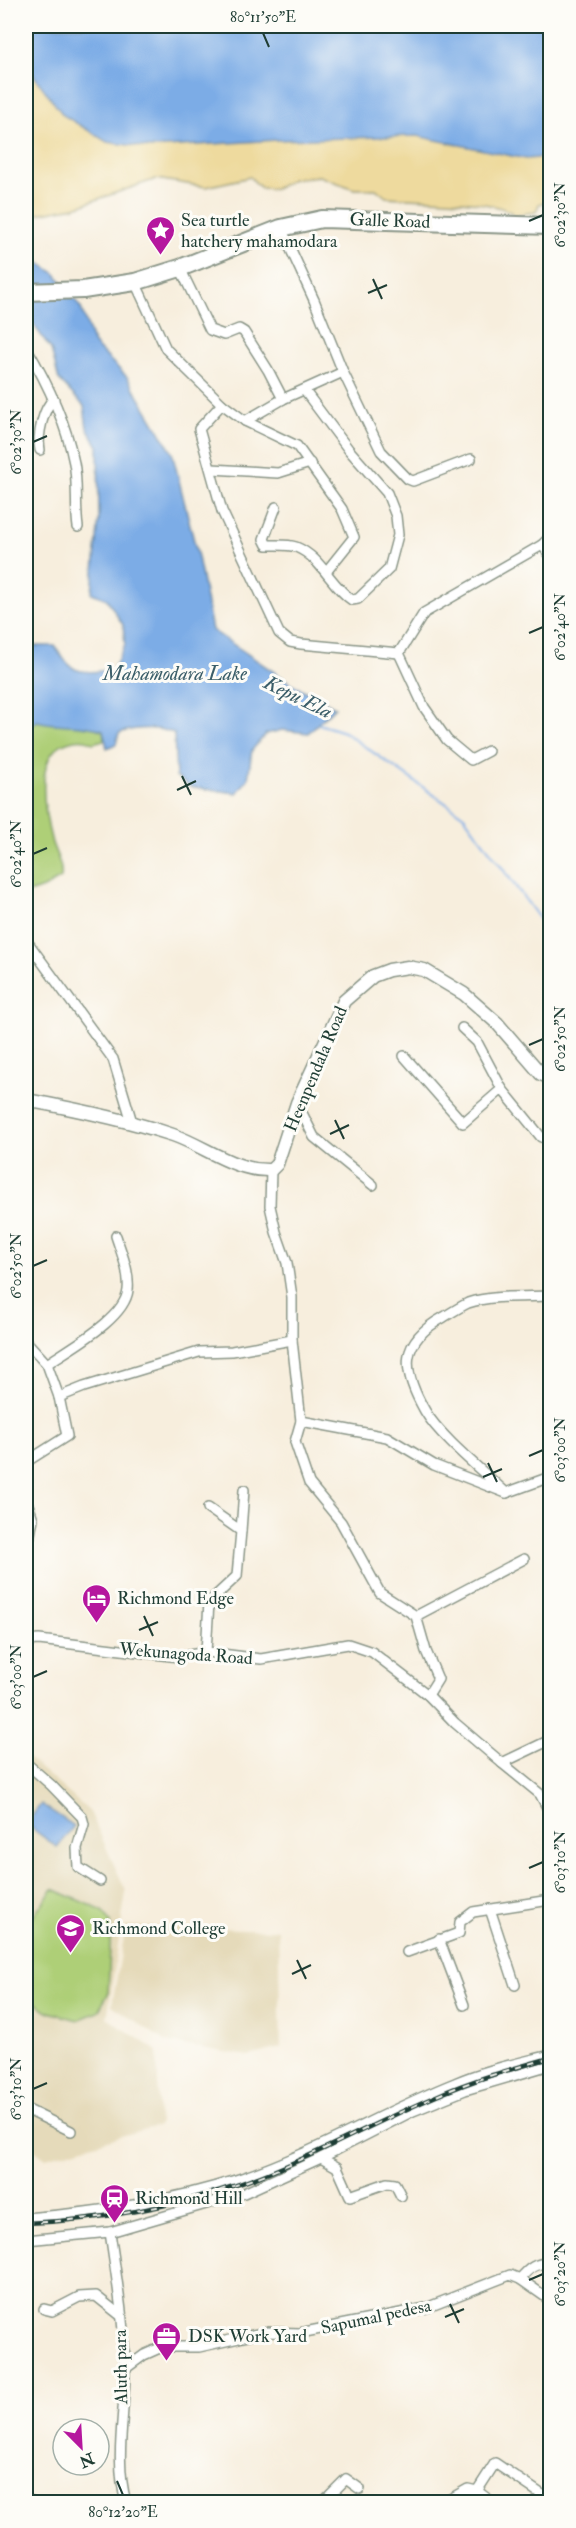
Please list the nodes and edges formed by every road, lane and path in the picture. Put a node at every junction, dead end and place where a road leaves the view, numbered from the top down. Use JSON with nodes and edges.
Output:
{"nodes":[{"id":1,"x":550,"y":226,"type":"edge"},
{"id":2,"x":281,"y":228,"type":"junction"},
{"id":3,"x":180,"y":268,"type":"junction"},
{"id":4,"x":135,"y":282,"type":"junction"},
{"id":5,"x":26,"y":292,"type":"edge"},
{"id":6,"x":26,"y":348,"type":"edge"},
{"id":7,"x":343,"y":372,"type":"junction"},
{"id":8,"x":304,"y":390,"type":"junction"},
{"id":9,"x":54,"y":399,"type":"junction"},
{"id":10,"x":283,"y":399,"type":"junction"},
{"id":11,"x":222,"y":404,"type":"junction"},
{"id":12,"x":245,"y":421,"type":"junction"},
{"id":13,"x":39,"y":450,"type":"dead end"},
{"id":14,"x":471,"y":459,"type":"dead end"},
{"id":15,"x":310,"y":463,"type":"junction"},
{"id":16,"x":212,"y":469,"type":"junction"},
{"id":17,"x":276,"y":507,"type":"dead end"},
{"id":18,"x":78,"y":528,"type":"dead end"},
{"id":19,"x":550,"y":537,"type":"edge"},
{"id":20,"x":542,"y":545,"type":"junction"},
{"id":21,"x":550,"y":555,"type":"edge"},
{"id":22,"x":326,"y":572,"type":"junction"},
{"id":23,"x":399,"y":652,"type":"junction"},
{"id":24,"x":488,"y":751,"type":"dead end"},
{"id":25,"x":26,"y":940,"type":"edge"},
{"id":26,"x":462,"y":1028,"type":"dead end"},
{"id":27,"x":404,"y":1056,"type":"dead end"},
{"id":28,"x":550,"y":1078,"type":"edge"},
{"id":29,"x":502,"y":1089,"type":"junction"},
{"id":30,"x":26,"y":1100,"type":"edge"},
{"id":31,"x":297,"y":1103,"type":"junction"},
{"id":32,"x":132,"y":1122,"type":"junction"},
{"id":33,"x":550,"y":1139,"type":"edge"},
{"id":34,"x":271,"y":1170,"type":"junction"},
{"id":35,"x":373,"y":1185,"type":"dead end"},
{"id":36,"x":116,"y":1236,"type":"dead end"},
{"id":37,"x":550,"y":1296,"type":"edge"},
{"id":38,"x":292,"y":1340,"type":"junction"},
{"id":39,"x":26,"y":1341,"type":"edge"},
{"id":40,"x":47,"y":1364,"type":"junction"},
{"id":41,"x":59,"y":1397,"type":"junction"},
{"id":42,"x":301,"y":1421,"type":"junction"},
{"id":43,"x":26,"y":1462,"type":"edge"},
{"id":44,"x":550,"y":1477,"type":"edge"},
{"id":45,"x":244,"y":1490,"type":"dead end"},
{"id":46,"x":506,"y":1493,"type":"junction"},
{"id":47,"x":26,"y":1499,"type":"edge"},
{"id":48,"x":208,"y":1508,"type":"dead end"},
{"id":49,"x":241,"y":1531,"type":"junction"},
{"id":50,"x":26,"y":1556,"type":"edge"},
{"id":51,"x":524,"y":1559,"type":"dead end"},
{"id":52,"x":416,"y":1616,"type":"junction"},
{"id":53,"x":26,"y":1641,"type":"edge"},
{"id":54,"x":206,"y":1652,"type":"junction"},
{"id":55,"x":428,"y":1695,"type":"junction"},
{"id":56,"x":550,"y":1740,"type":"edge"},
{"id":57,"x":26,"y":1763,"type":"edge"},
{"id":58,"x":502,"y":1763,"type":"junction"},
{"id":59,"x":550,"y":1813,"type":"edge"},
{"id":60,"x":100,"y":1881,"type":"dead end"},
{"id":61,"x":550,"y":1900,"type":"edge"},
{"id":62,"x":490,"y":1909,"type":"junction"},
{"id":63,"x":439,"y":1939,"type":"junction"},
{"id":64,"x":407,"y":1952,"type":"dead end"},
{"id":65,"x":515,"y":1985,"type":"dead end"},
{"id":66,"x":464,"y":2005,"type":"dead end"},
{"id":67,"x":550,"y":2055,"type":"edge"},
{"id":68,"x":550,"y":2065,"type":"edge"},
{"id":69,"x":26,"y":2109,"type":"edge"},
{"id":70,"x":71,"y":2131,"type":"dead end"},
{"id":71,"x":321,"y":2158,"type":"junction"},
{"id":72,"x":401,"y":2196,"type":"dead end"},
{"id":73,"x":26,"y":2218,"type":"edge"},
{"id":74,"x":110,"y":2232,"type":"junction"},
{"id":75,"x":26,"y":2240,"type":"edge"},
{"id":76,"x":550,"y":2262,"type":"edge"},
{"id":77,"x":520,"y":2279,"type":"junction"},
{"id":78,"x":550,"y":2300,"type":"edge"},
{"id":79,"x":44,"y":2309,"type":"dead end"},
{"id":80,"x":120,"y":2315,"type":"junction"},
{"id":81,"x":125,"y":2369,"type":"junction"},
{"id":82,"x":360,"y":2489,"type":"dead end"},
{"id":83,"x":477,"y":2491,"type":"junction"},
{"id":84,"x":550,"y":2500,"type":"edge"},
{"id":85,"x":126,"y":2502,"type":"edge"},
{"id":86,"x":323,"y":2502,"type":"edge"},
{"id":87,"x":445,"y":2502,"type":"edge"},
{"id":88,"x":492,"y":2502,"type":"edge"}],
"edges":[{"from":1,"to":2,"type":"highway","name":"Galle Road"},
{"from":2,"to":3,"type":"highway","name":"Galle Road"},
{"from":2,"to":7,"type":"street"},
{"from":3,"to":4,"type":"highway","name":"Galle Road"},
{"from":3,"to":10,"type":"street"},
{"from":4,"to":5,"type":"highway","name":"Galle Road"},
{"from":4,"to":11,"type":"street"},
{"from":6,"to":9,"type":"street"},
{"from":7,"to":8,"type":"street"},
{"from":7,"to":14,"type":"street"},
{"from":8,"to":10,"type":"street"},
{"from":8,"to":22,"type":"street"},
{"from":9,"to":13,"type":"street"},
{"from":9,"to":18,"type":"street"},
{"from":10,"to":12,"type":"street"},
{"from":11,"to":12,"type":"street"},
{"from":11,"to":16,"type":"street"},
{"from":12,"to":15,"type":"street"},
{"from":15,"to":16,"type":"street"},
{"from":15,"to":22,"type":"street"},
{"from":16,"to":23,"type":"street"},
{"from":17,"to":22,"type":"street"},
{"from":19,"to":20,"type":"street"},
{"from":20,"to":21,"type":"street"},
{"from":20,"to":23,"type":"street"},
{"from":23,"to":24,"type":"street"},
{"from":25,"to":32,"type":"street"},
{"from":26,"to":29,"type":"street"},
{"from":27,"to":29,"type":"street"},
{"from":28,"to":31,"type":"street","name":"Heenpendala Road"},
{"from":29,"to":33,"type":"street"},
{"from":30,"to":32,"type":"street"},
{"from":31,"to":34,"type":"street","name":"Heenpendala Road"},
{"from":31,"to":35,"type":"street"},
{"from":32,"to":34,"type":"street"},
{"from":34,"to":38,"type":"street"},
{"from":36,"to":40,"type":"street"},
{"from":37,"to":46,"type":"street"},
{"from":38,"to":41,"type":"street"},
{"from":38,"to":42,"type":"street"},
{"from":39,"to":40,"type":"street"},
{"from":40,"to":41,"type":"street"},
{"from":41,"to":43,"type":"street"},
{"from":42,"to":46,"type":"street"},
{"from":42,"to":52,"type":"street"},
{"from":44,"to":46,"type":"street"},
{"from":45,"to":49,"type":"street"},
{"from":47,"to":50,"type":"street"},
{"from":48,"to":49,"type":"street"},
{"from":49,"to":54,"type":"street"},
{"from":51,"to":52,"type":"street"},
{"from":52,"to":55,"type":"street"},
{"from":53,"to":54,"type":"street","name":"Wekunagoda Road"},
{"from":54,"to":55,"type":"street","name":"Wekunagoda Road"},
{"from":55,"to":58,"type":"street","name":"Wekunagoda Road"},
{"from":56,"to":58,"type":"street"},
{"from":57,"to":60,"type":"street"},
{"from":58,"to":59,"type":"street","name":"Wekunagoda Road"},
{"from":61,"to":62,"type":"street"},
{"from":62,"to":63,"type":"street"},
{"from":62,"to":65,"type":"street"},
{"from":63,"to":64,"type":"street"},
{"from":63,"to":66,"type":"street"},
{"from":67,"to":73,"type":"street"},
{"from":68,"to":71,"type":"street"},
{"from":69,"to":70,"type":"street"},
{"from":71,"to":72,"type":"street"},
{"from":71,"to":74,"type":"street"},
{"from":74,"to":75,"type":"street"},
{"from":74,"to":80,"type":"street","name":"Aluth para"},
{"from":76,"to":77,"type":"street"},
{"from":77,"to":78,"type":"street"},
{"from":77,"to":81,"type":"street","name":"Sapumal pedesa"},
{"from":79,"to":80,"type":"street"},
{"from":80,"to":81,"type":"street","name":"Aluth para"},
{"from":81,"to":85,"type":"street","name":"Aluth para"},
{"from":82,"to":86,"type":"street"},
{"from":83,"to":84,"type":"street"},
{"from":83,"to":87,"type":"street"},
{"from":83,"to":88,"type":"street"}]}
